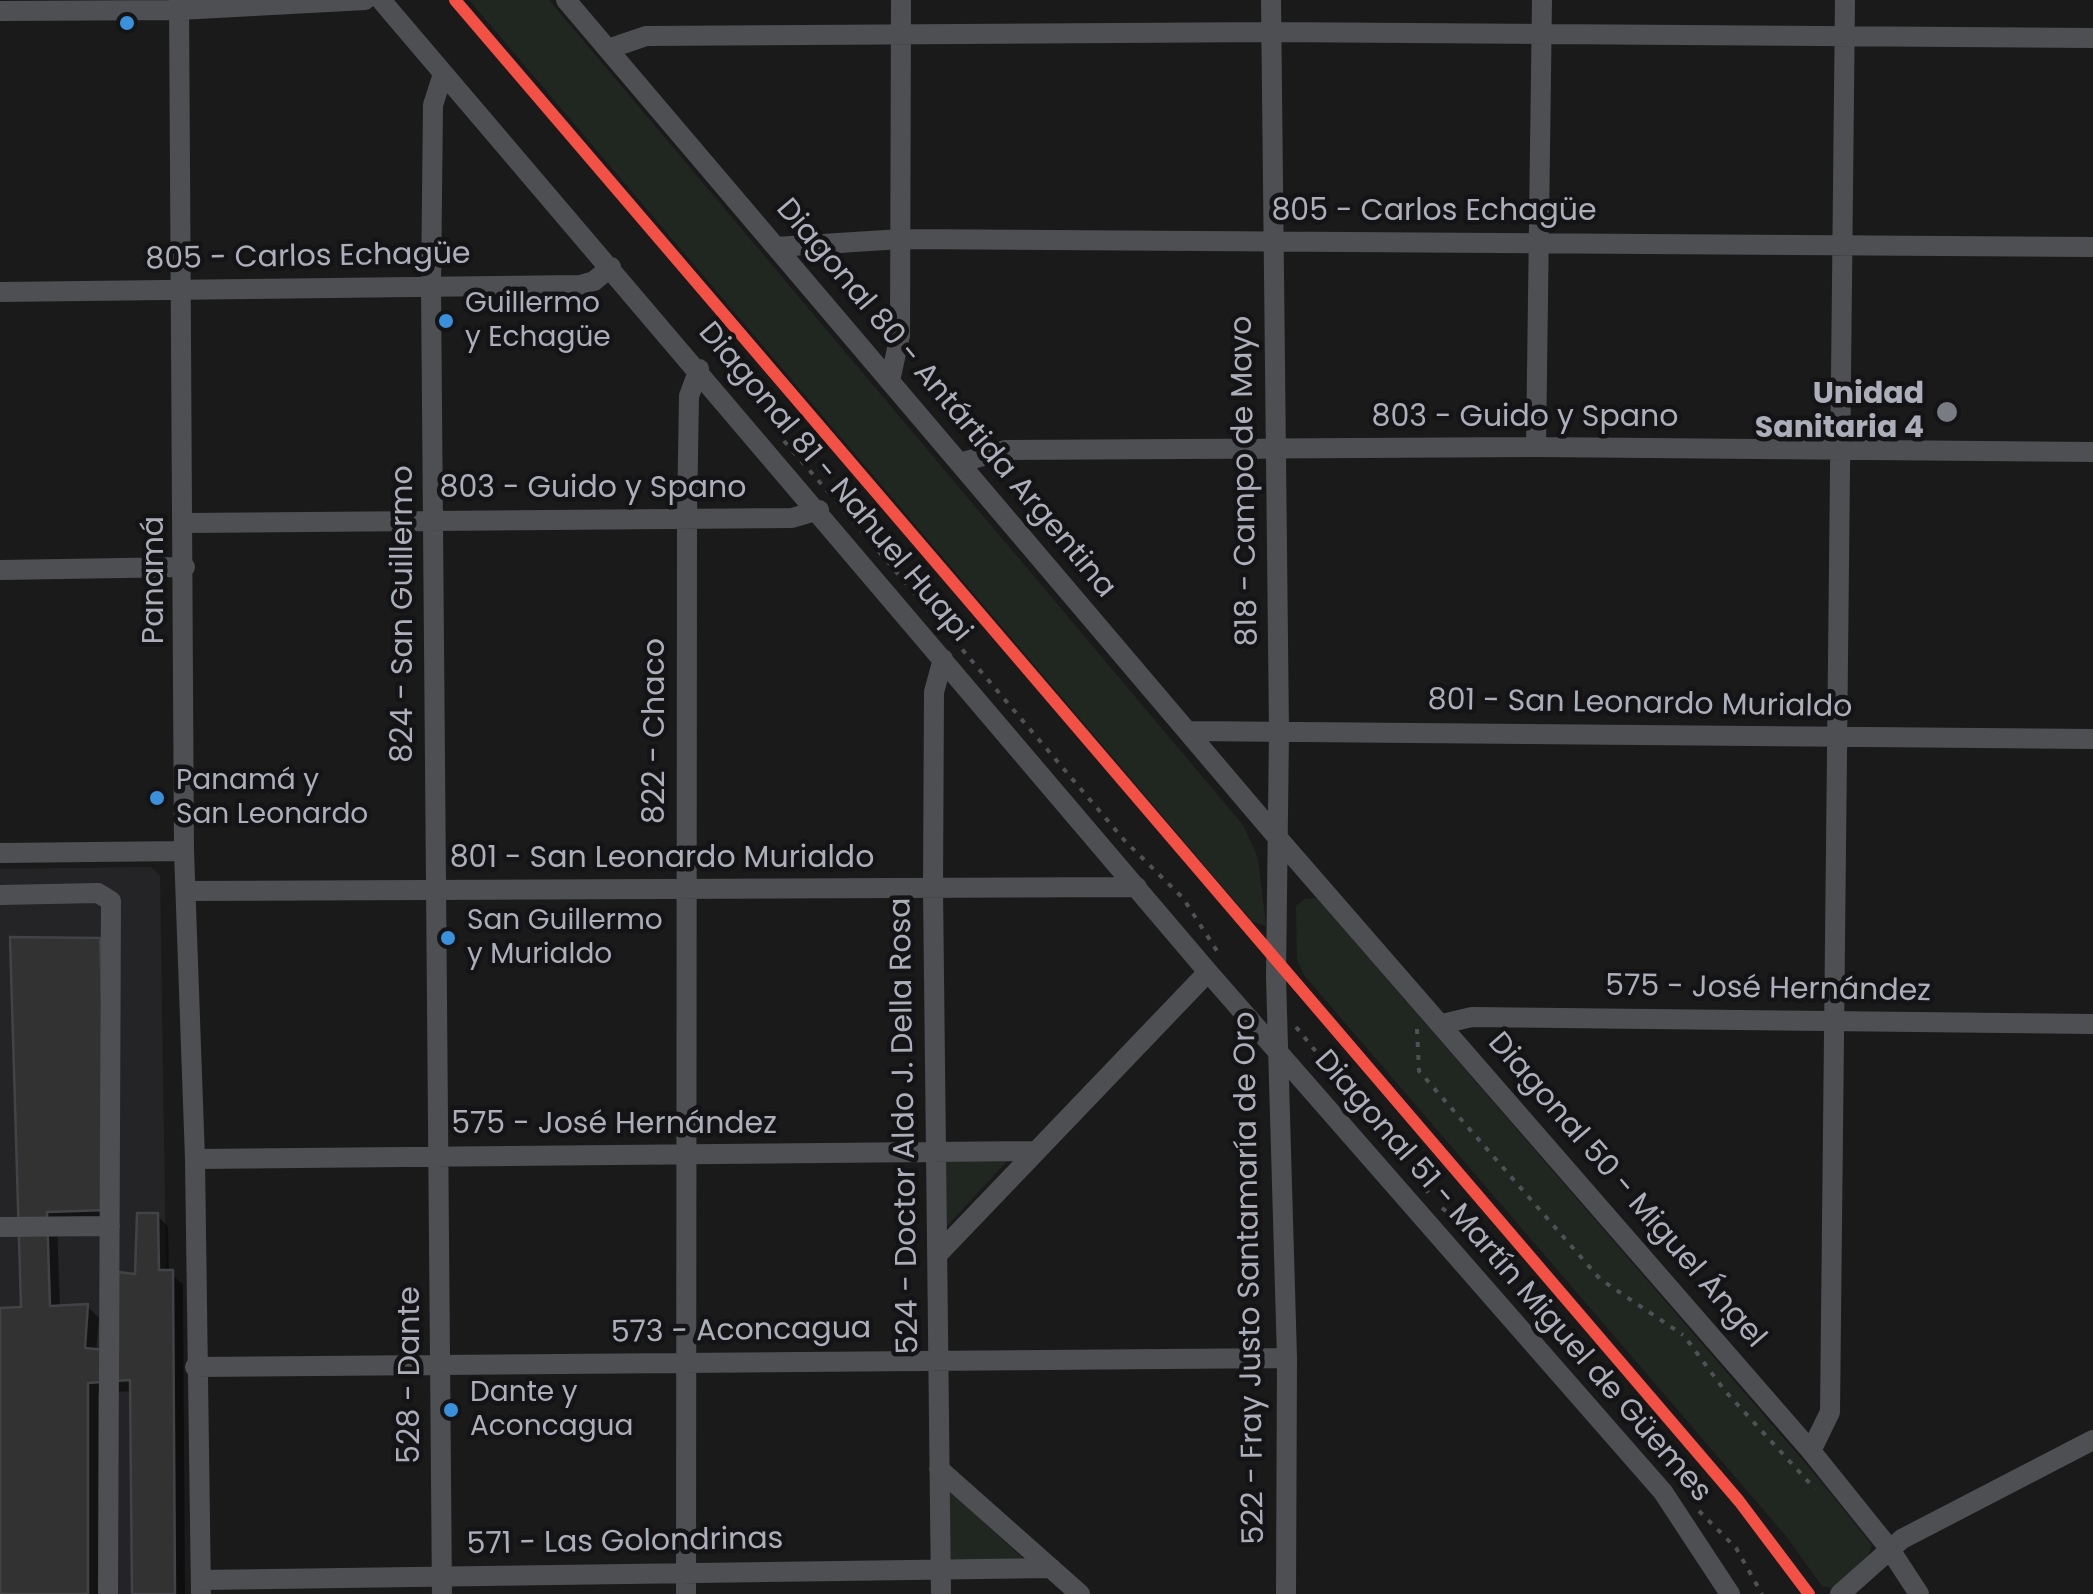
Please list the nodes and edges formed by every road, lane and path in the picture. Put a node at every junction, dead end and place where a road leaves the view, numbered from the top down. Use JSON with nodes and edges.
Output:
{"nodes":[{"id":1,"x":365,"y":0,"type":"edge"},
{"id":2,"x":382,"y":0,"type":"edge"},
{"id":3,"x":566,"y":0,"type":"edge"},
{"id":4,"x":901,"y":0,"type":"edge"},
{"id":5,"x":1271,"y":0,"type":"edge"},
{"id":6,"x":1542,"y":0,"type":"edge"},
{"id":7,"x":1844,"y":0,"type":"edge"},
{"id":8,"x":334,"y":2,"type":"edge"},
{"id":9,"x":179,"y":5,"type":"edge"},
{"id":10,"x":0,"y":10,"type":"edge"},
{"id":11,"x":1272,"y":32,"type":"junction"},
{"id":12,"x":902,"y":34,"type":"junction"},
{"id":13,"x":1541,"y":36,"type":"junction"},
{"id":14,"x":1844,"y":38,"type":"junction"},
{"id":15,"x":2093,"y":38,"type":"edge"},
{"id":16,"x":608,"y":49,"type":"junction"},
{"id":17,"x":443,"y":74,"type":"junction"},
{"id":18,"x":901,"y":239,"type":"junction"},
{"id":19,"x":1541,"y":241,"type":"junction"},
{"id":20,"x":1273,"y":242,"type":"junction"},
{"id":21,"x":1845,"y":245,"type":"junction"},
{"id":22,"x":776,"y":246,"type":"junction"},
{"id":23,"x":2093,"y":247,"type":"edge"},
{"id":24,"x":611,"y":267,"type":"junction"},
{"id":25,"x":431,"y":287,"type":"junction"},
{"id":26,"x":181,"y":290,"type":"junction"},
{"id":27,"x":0,"y":292,"type":"edge"},
{"id":28,"x":699,"y":369,"type":"junction"},
{"id":29,"x":890,"y":382,"type":"junction"},
{"id":30,"x":780,"y":437,"type":"dead end"},
{"id":31,"x":1536,"y":447,"type":"junction"},
{"id":32,"x":1276,"y":448,"type":"junction"},
{"id":33,"x":1840,"y":451,"type":"junction"},
{"id":34,"x":2093,"y":452,"type":"edge"},
{"id":35,"x":960,"y":463,"type":"junction"},
{"id":36,"x":819,"y":510,"type":"junction"},
{"id":37,"x":687,"y":518,"type":"junction"},
{"id":38,"x":432,"y":520,"type":"junction"},
{"id":39,"x":186,"y":523,"type":"junction"},
{"id":40,"x":185,"y":568,"type":"junction"},
{"id":41,"x":0,"y":570,"type":"edge"},
{"id":42,"x":943,"y":659,"type":"junction"},
{"id":43,"x":1187,"y":731,"type":"junction"},
{"id":44,"x":1278,"y":731,"type":"junction"},
{"id":45,"x":1835,"y":737,"type":"junction"},
{"id":46,"x":2093,"y":739,"type":"edge"},
{"id":47,"x":1278,"y":837,"type":"junction"},
{"id":48,"x":184,"y":851,"type":"junction"},
{"id":49,"x":0,"y":852,"type":"edge"},
{"id":50,"x":1137,"y":887,"type":"junction"},
{"id":51,"x":685,"y":888,"type":"junction"},
{"id":52,"x":932,"y":888,"type":"junction"},
{"id":53,"x":436,"y":890,"type":"junction"},
{"id":54,"x":188,"y":891,"type":"junction"},
{"id":55,"x":0,"y":895,"type":"edge"},
{"id":56,"x":1276,"y":960,"type":"joint"},
{"id":57,"x":1216,"y":968,"type":"junction"},
{"id":58,"x":1277,"y":1004,"type":"junction"},
{"id":59,"x":1835,"y":1019,"type":"junction"},
{"id":60,"x":1419,"y":1024,"type":"dead end"},
{"id":61,"x":1442,"y":1024,"type":"junction"},
{"id":62,"x":2093,"y":1024,"type":"edge"},
{"id":63,"x":1278,"y":1052,"type":"junction"},
{"id":64,"x":936,"y":1152,"type":"junction"},
{"id":65,"x":1032,"y":1152,"type":"junction"},
{"id":66,"x":684,"y":1155,"type":"junction"},
{"id":67,"x":439,"y":1156,"type":"junction"},
{"id":68,"x":195,"y":1159,"type":"junction"},
{"id":69,"x":110,"y":1226,"type":"junction"},
{"id":70,"x":0,"y":1227,"type":"edge"},
{"id":71,"x":938,"y":1254,"type":"junction"},
{"id":72,"x":1491,"y":1267,"type":"dead end"},
{"id":73,"x":1683,"y":1335,"type":"dead end"},
{"id":74,"x":1286,"y":1358,"type":"junction"},
{"id":75,"x":939,"y":1360,"type":"junction"},
{"id":76,"x":442,"y":1364,"type":"junction"},
{"id":77,"x":686,"y":1364,"type":"junction"},
{"id":78,"x":195,"y":1367,"type":"junction"},
{"id":79,"x":2093,"y":1440,"type":"edge"},
{"id":80,"x":1811,"y":1452,"type":"junction"},
{"id":81,"x":939,"y":1469,"type":"junction"},
{"id":82,"x":1692,"y":1503,"type":"dead end"},
{"id":83,"x":1889,"y":1548,"type":"junction"},
{"id":84,"x":940,"y":1568,"type":"junction"},
{"id":85,"x":1051,"y":1568,"type":"junction"},
{"id":86,"x":685,"y":1570,"type":"junction"},
{"id":87,"x":442,"y":1585,"type":"edge"},
{"id":88,"x":201,"y":1587,"type":"edge"},
{"id":89,"x":108,"y":1594,"type":"edge"},
{"id":90,"x":686,"y":1594,"type":"edge"},
{"id":91,"x":941,"y":1594,"type":"edge"},
{"id":92,"x":1080,"y":1594,"type":"edge"},
{"id":93,"x":1286,"y":1594,"type":"edge"},
{"id":94,"x":1730,"y":1594,"type":"edge"},
{"id":95,"x":1762,"y":1594,"type":"edge"},
{"id":96,"x":1840,"y":1594,"type":"edge"},
{"id":97,"x":1918,"y":1594,"type":"edge"}],
"edges":[{"from":1,"to":8,"type":"street"},
{"from":2,"to":17,"type":"street","name":"Diagonal 81 - Nahuel Huapi"},
{"from":3,"to":16,"type":"street","name":"Diagonal 80 - Antártida Argentina"},
{"from":4,"to":12,"type":"street"},
{"from":5,"to":11,"type":"street","name":"818 - Campo de Mayo"},
{"from":6,"to":13,"type":"street"},
{"from":7,"to":14,"type":"street"},
{"from":8,"to":9,"type":"street"},
{"from":9,"to":10,"type":"street"},
{"from":9,"to":26,"type":"street","name":"Panamá"},
{"from":11,"to":12,"type":"street"},
{"from":11,"to":13,"type":"street"},
{"from":11,"to":20,"type":"street","name":"818 - Campo de Mayo"},
{"from":12,"to":16,"type":"street"},
{"from":12,"to":18,"type":"street"},
{"from":13,"to":14,"type":"street"},
{"from":13,"to":19,"type":"street"},
{"from":14,"to":15,"type":"street"},
{"from":14,"to":21,"type":"street"},
{"from":16,"to":22,"type":"street","name":"Diagonal 80 - Antártida Argentina"},
{"from":17,"to":24,"type":"street","name":"Diagonal 81 - Nahuel Huapi"},
{"from":17,"to":25,"type":"street","name":"824 - San Guillermo"},
{"from":18,"to":20,"type":"street","name":"805 - Carlos Echagüe"},
{"from":18,"to":22,"type":"street","name":"805 - Carlos Echagüe"},
{"from":18,"to":29,"type":"street"},
{"from":19,"to":20,"type":"street","name":"805 - Carlos Echagüe"},
{"from":19,"to":21,"type":"street","name":"805 - Carlos Echagüe"},
{"from":19,"to":31,"type":"street"},
{"from":20,"to":32,"type":"street","name":"818 - Campo de Mayo"},
{"from":21,"to":23,"type":"street","name":"805 - Carlos Echagüe"},
{"from":21,"to":33,"type":"street"},
{"from":22,"to":29,"type":"street","name":"Diagonal 80 - Antártida Argentina"},
{"from":24,"to":25,"type":"street","name":"805 - Carlos Echagüe"},
{"from":24,"to":28,"type":"street","name":"Diagonal 81 - Nahuel Huapi"},
{"from":25,"to":26,"type":"street","name":"805 - Carlos Echagüe"},
{"from":25,"to":38,"type":"street","name":"824 - San Guillermo"},
{"from":26,"to":27,"type":"street","name":"805 - Carlos Echagüe"},
{"from":26,"to":39,"type":"street","name":"Panamá"},
{"from":28,"to":36,"type":"street","name":"Diagonal 81 - Nahuel Huapi"},
{"from":28,"to":37,"type":"street","name":"822 - Chaco"},
{"from":29,"to":35,"type":"street","name":"Diagonal 80 - Antártida Argentina"},
{"from":30,"to":57,"type":"path"},
{"from":31,"to":32,"type":"street","name":"803 - Guido y Spano"},
{"from":31,"to":33,"type":"street","name":"803 - Guido y Spano"},
{"from":32,"to":35,"type":"street","name":"803 - Guido y Spano"},
{"from":32,"to":44,"type":"street","name":"818 - Campo de Mayo"},
{"from":33,"to":34,"type":"street","name":"803 - Guido y Spano"},
{"from":33,"to":45,"type":"street"},
{"from":35,"to":43,"type":"street","name":"Diagonal 80 - Antártida Argentina"},
{"from":36,"to":37,"type":"street","name":"803 - Guido y Spano"},
{"from":36,"to":42,"type":"street","name":"Diagonal 81 - Nahuel Huapi"},
{"from":37,"to":38,"type":"street","name":"803 - Guido y Spano"},
{"from":37,"to":51,"type":"street","name":"822 - Chaco"},
{"from":38,"to":39,"type":"street","name":"803 - Guido y Spano"},
{"from":38,"to":53,"type":"street","name":"824 - San Guillermo"},
{"from":39,"to":40,"type":"street","name":"Panamá"},
{"from":40,"to":41,"type":"street"},
{"from":40,"to":48,"type":"street","name":"Panamá"},
{"from":42,"to":50,"type":"street","name":"Diagonal 81 - Nahuel Huapi"},
{"from":42,"to":52,"type":"street","name":"524 - Doctor Aldo J. Della Rosa"},
{"from":43,"to":44,"type":"street","name":"801 - San Leonardo Murialdo"},
{"from":43,"to":47,"type":"street","name":"Diagonal 80 - Antártida Argentina"},
{"from":44,"to":45,"type":"street","name":"801 - San Leonardo Murialdo"},
{"from":44,"to":47,"type":"street","name":"818 - Campo de Mayo"},
{"from":45,"to":46,"type":"street","name":"801 - San Leonardo Murialdo"},
{"from":45,"to":59,"type":"street"},
{"from":47,"to":56,"type":"street","name":"818 - Campo de Mayo"},
{"from":47,"to":61,"type":"street","name":"Diagonal 50 - Miguel Ángel"},
{"from":48,"to":49,"type":"street"},
{"from":48,"to":54,"type":"street","name":"Panamá"},
{"from":50,"to":52,"type":"street","name":"801 - San Leonardo Murialdo"},
{"from":50,"to":57,"type":"street","name":"Diagonal 81 - Nahuel Huapi"},
{"from":51,"to":52,"type":"street","name":"801 - San Leonardo Murialdo"},
{"from":51,"to":53,"type":"street","name":"801 - San Leonardo Murialdo"},
{"from":51,"to":66,"type":"street","name":"822 - Chaco"},
{"from":52,"to":64,"type":"street","name":"524 - Doctor Aldo J. Della Rosa"},
{"from":53,"to":54,"type":"street","name":"801 - San Leonardo Murialdo"},
{"from":53,"to":67,"type":"street","name":"824 - San Guillermo"},
{"from":54,"to":68,"type":"street","name":"Panamá"},
{"from":55,"to":69,"type":"street"},
{"from":56,"to":58,"type":"street","name":"522 - Fray Justo Santamaría de Oro"},
{"from":57,"to":63,"type":"street","name":"Diagonal 81 - Nahuel Huapi"},
{"from":57,"to":65,"type":"street"},
{"from":58,"to":63,"type":"street","name":"522 - Fray Justo Santamaría de Oro"},
{"from":58,"to":72,"type":"path"},
{"from":59,"to":61,"type":"street","name":"575 - José Hernández"},
{"from":59,"to":62,"type":"street","name":"575 - José Hernández"},
{"from":59,"to":80,"type":"street"},
{"from":60,"to":73,"type":"path"},
{"from":61,"to":80,"type":"street","name":"Diagonal 50 - Miguel Ángel"},
{"from":63,"to":74,"type":"street","name":"522 - Fray Justo Santamaría de Oro"},
{"from":63,"to":94,"type":"street","name":"Diagonal 51 - Martín Miguel de Güemes"},
{"from":64,"to":65,"type":"street","name":"575 - José Hernández"},
{"from":64,"to":66,"type":"street","name":"575 - José Hernández"},
{"from":64,"to":71,"type":"street","name":"524 - Doctor Aldo J. Della Rosa"},
{"from":65,"to":71,"type":"street"},
{"from":66,"to":67,"type":"street","name":"575 - José Hernández"},
{"from":66,"to":77,"type":"street","name":"822 - Chaco"},
{"from":67,"to":68,"type":"street","name":"575 - José Hernández"},
{"from":67,"to":76,"type":"street","name":"528 - Dante"},
{"from":68,"to":78,"type":"street","name":"Panamá"},
{"from":69,"to":70,"type":"street"},
{"from":69,"to":89,"type":"street"},
{"from":71,"to":75,"type":"street","name":"524 - Doctor Aldo J. Della Rosa"},
{"from":74,"to":75,"type":"street","name":"573 - Aconcagua"},
{"from":74,"to":93,"type":"street","name":"522 - Fray Justo Santamaría de Oro"},
{"from":75,"to":77,"type":"street","name":"573 - Aconcagua"},
{"from":75,"to":81,"type":"street","name":"524 - Doctor Aldo J. Della Rosa"},
{"from":76,"to":77,"type":"street","name":"573 - Aconcagua"},
{"from":76,"to":78,"type":"street","name":"573 - Aconcagua"},
{"from":76,"to":87,"type":"street","name":"528 - Dante"},
{"from":77,"to":86,"type":"street","name":"822 - Chaco"},
{"from":78,"to":88,"type":"street","name":"Panamá"},
{"from":79,"to":83,"type":"street"},
{"from":80,"to":83,"type":"street","name":"Diagonal 50 - Miguel Ángel"},
{"from":81,"to":84,"type":"street","name":"524 - Doctor Aldo J. Della Rosa"},
{"from":81,"to":85,"type":"street"},
{"from":82,"to":95,"type":"path"},
{"from":83,"to":96,"type":"street"},
{"from":83,"to":97,"type":"street","name":"Diagonal 50 - Miguel Ángel"},
{"from":84,"to":85,"type":"street","name":"571 - Las Golondrinas"},
{"from":84,"to":86,"type":"street","name":"571 - Las Golondrinas"},
{"from":84,"to":91,"type":"street","name":"524 - Doctor Aldo J. Della Rosa"},
{"from":85,"to":92,"type":"street"},
{"from":86,"to":87,"type":"street","name":"571 - Las Golondrinas"},
{"from":86,"to":90,"type":"street","name":"822 - Chaco"},
{"from":87,"to":88,"type":"street","name":"571 - Las Golondrinas"}]}
